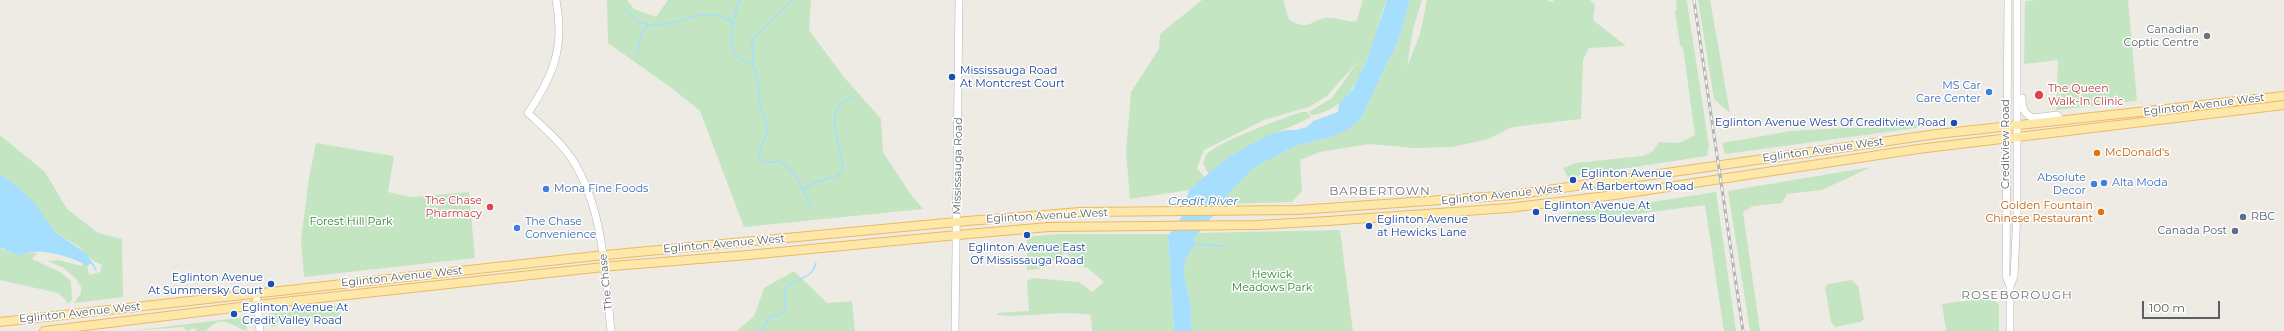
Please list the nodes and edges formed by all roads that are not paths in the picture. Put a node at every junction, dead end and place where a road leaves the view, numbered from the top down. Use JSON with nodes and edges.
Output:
{"nodes":[{"id":1,"x":556,"y":0,"type":"edge"},
{"id":2,"x":959,"y":0,"type":"edge"},
{"id":3,"x":2008,"y":0,"type":"edge"},
{"id":4,"x":2017,"y":0,"type":"edge"},
{"id":5,"x":2018,"y":71,"type":"junction"},
{"id":6,"x":2284,"y":96,"type":"edge"},
{"id":7,"x":2284,"y":105,"type":"edge"},
{"id":8,"x":2061,"y":120,"type":"junction"},
{"id":9,"x":2018,"y":124,"type":"junction"},
{"id":10,"x":2006,"y":126,"type":"junction"},
{"id":11,"x":2017,"y":137,"type":"junction"},
{"id":12,"x":2006,"y":138,"type":"junction"},
{"id":13,"x":957,"y":222,"type":"junction"},
{"id":14,"x":956,"y":235,"type":"junction"},
{"id":15,"x":603,"y":256,"type":"junction"},
{"id":16,"x":604,"y":267,"type":"junction"},
{"id":17,"x":2010,"y":286,"type":"junction"},
{"id":18,"x":256,"y":294,"type":"junction"},
{"id":19,"x":257,"y":305,"type":"junction"},
{"id":20,"x":0,"y":322,"type":"edge"},
{"id":21,"x":44,"y":331,"type":"edge"},
{"id":22,"x":260,"y":331,"type":"edge"},
{"id":23,"x":610,"y":331,"type":"edge"},
{"id":24,"x":955,"y":331,"type":"edge"},
{"id":25,"x":2010,"y":331,"type":"edge"}],
"edges":[{"from":1,"to":15,"type":"main road","name":"The Chase"},
{"from":2,"to":13,"type":"main road","name":"Mississauga Road"},
{"from":3,"to":10,"type":"main road","name":"Creditview Road"},
{"from":4,"to":5,"type":"main road","name":"Creditview Road"},
{"from":5,"to":8,"type":"main road"},
{"from":5,"to":9,"type":"main road","name":"Creditview Road"},
{"from":6,"to":8,"type":"main road","name":"Eglinton Avenue West"},
{"from":7,"to":11,"type":"main road","name":"Eglinton Avenue West"},
{"from":8,"to":9,"type":"main road","name":"Eglinton Avenue West"},
{"from":9,"to":10,"type":"main road","name":"Eglinton Avenue West"},
{"from":9,"to":11,"type":"main road","name":"Creditview Road"},
{"from":10,"to":12,"type":"main road","name":"Creditview Road"},
{"from":10,"to":13,"type":"main road","name":"Eglinton Avenue West"},
{"from":11,"to":12,"type":"main road","name":"Eglinton Avenue West"},
{"from":11,"to":17,"type":"main road","name":"Creditview Road"},
{"from":12,"to":14,"type":"main road","name":"Eglinton Avenue West"},
{"from":12,"to":17,"type":"main road","name":"Creditview Road"},
{"from":13,"to":14,"type":"main road","name":"Mississauga Road"},
{"from":13,"to":15,"type":"main road","name":"Eglinton Avenue West"},
{"from":14,"to":16,"type":"main road","name":"Eglinton Avenue West"},
{"from":14,"to":24,"type":"main road","name":"Mississauga Road"},
{"from":15,"to":16,"type":"main road","name":"The Chase"},
{"from":15,"to":18,"type":"main road","name":"Eglinton Avenue West"},
{"from":16,"to":19,"type":"main road","name":"Eglinton Avenue West"},
{"from":16,"to":23,"type":"main road","name":"The Chase"},
{"from":17,"to":25,"type":"main road","name":"Creditview Road"},
{"from":18,"to":19,"type":"main road"},
{"from":18,"to":20,"type":"main road","name":"Eglinton Avenue West"},
{"from":19,"to":21,"type":"main road","name":"Eglinton Avenue West"},
{"from":19,"to":22,"type":"main road"}]}
